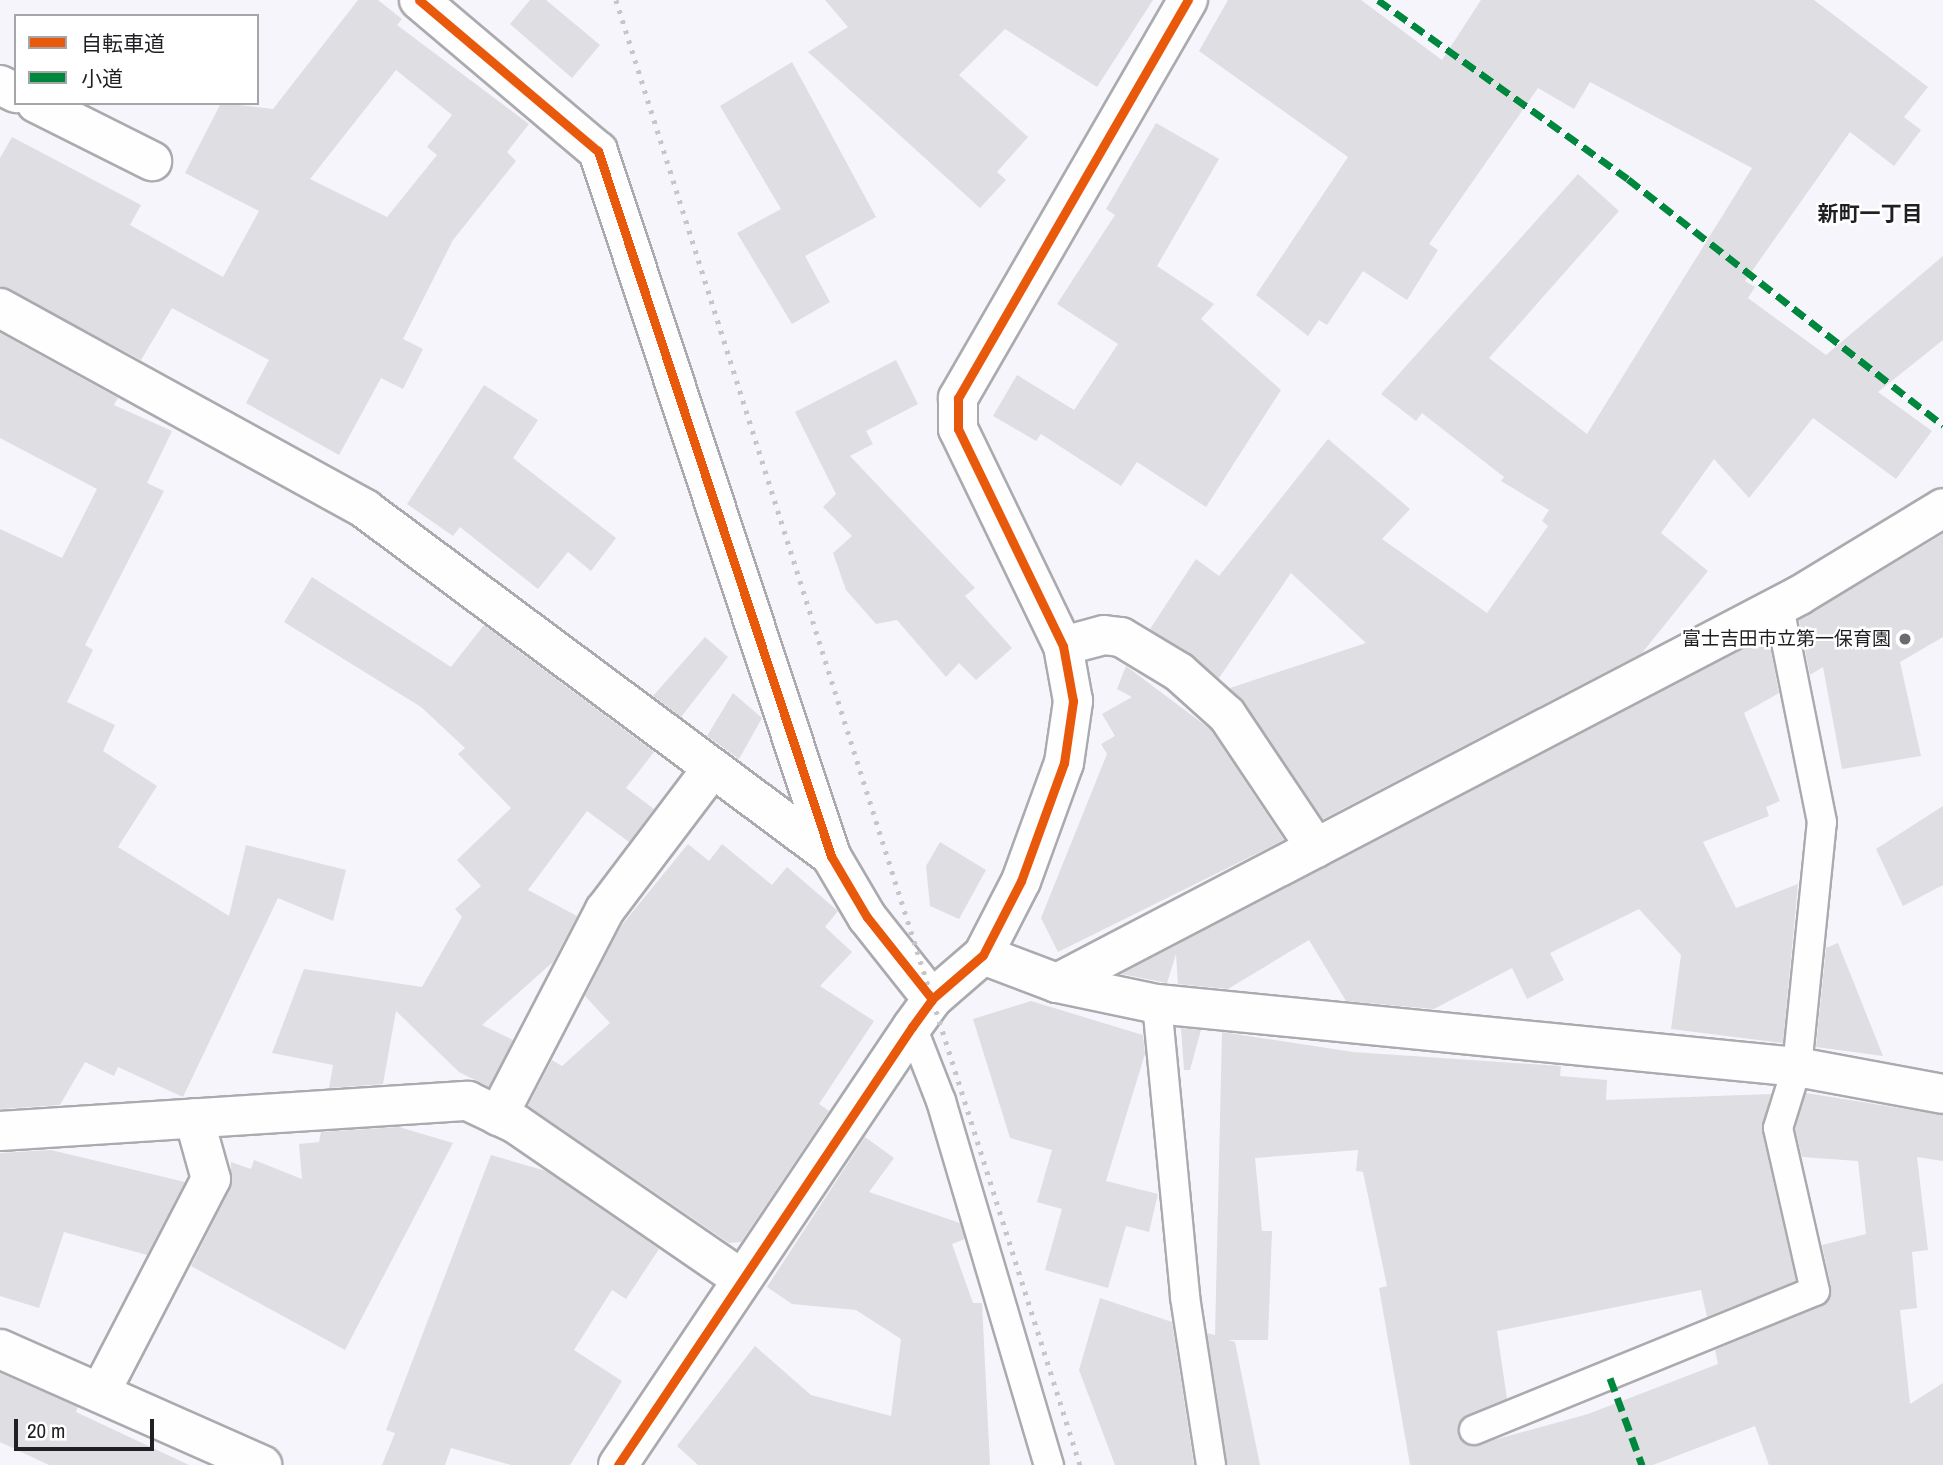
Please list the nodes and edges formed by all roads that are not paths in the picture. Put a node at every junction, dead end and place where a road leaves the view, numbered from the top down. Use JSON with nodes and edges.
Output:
{"nodes":[{"id":1,"x":419,"y":0,"type":"edge"},
{"id":2,"x":1188,"y":0,"type":"edge"},
{"id":3,"x":40,"y":105,"type":"edge"},
{"id":4,"x":152,"y":161,"type":"dead end"},
{"id":5,"x":0,"y":308,"type":"edge"},
{"id":6,"x":1943,"y":508,"type":"edge"},
{"id":7,"x":1779,"y":606,"type":"junction"},
{"id":8,"x":1063,"y":646,"type":"junction"},
{"id":9,"x":711,"y":770,"type":"junction"},
{"id":10,"x":1316,"y":848,"type":"junction"},
{"id":11,"x":831,"y":856,"type":"junction"},
{"id":12,"x":983,"y":955,"type":"junction"},
{"id":13,"x":1057,"y":983,"type":"junction"},
{"id":14,"x":1157,"y":1004,"type":"junction"},
{"id":15,"x":922,"y":1013,"type":"junction"},
{"id":16,"x":1797,"y":1067,"type":"junction"},
{"id":17,"x":1943,"y":1094,"type":"edge"},
{"id":18,"x":498,"y":1116,"type":"junction"},
{"id":19,"x":194,"y":1118,"type":"junction"},
{"id":20,"x":0,"y":1131,"type":"edge"},
{"id":21,"x":739,"y":1277,"type":"junction"},
{"id":22,"x":0,"y":1349,"type":"edge"},
{"id":23,"x":100,"y":1393,"type":"junction"},
{"id":24,"x":1474,"y":1430,"type":"dead end"},
{"id":25,"x":262,"y":1465,"type":"edge"},
{"id":26,"x":618,"y":1465,"type":"edge"},
{"id":27,"x":1049,"y":1465,"type":"edge"},
{"id":28,"x":1211,"y":1465,"type":"edge"}],
"edges":[{"from":1,"to":11,"type":"street"},
{"from":2,"to":8,"type":"street"},
{"from":3,"to":4,"type":"street"},
{"from":5,"to":9,"type":"street"},
{"from":6,"to":7,"type":"street"},
{"from":7,"to":10,"type":"street"},
{"from":7,"to":16,"type":"lane"},
{"from":8,"to":10,"type":"street"},
{"from":8,"to":12,"type":"street"},
{"from":9,"to":11,"type":"street"},
{"from":9,"to":18,"type":"street"},
{"from":10,"to":13,"type":"street"},
{"from":11,"to":15,"type":"street"},
{"from":12,"to":13,"type":"street"},
{"from":12,"to":15,"type":"street"},
{"from":13,"to":14,"type":"street"},
{"from":14,"to":16,"type":"street"},
{"from":14,"to":28,"type":"lane"},
{"from":15,"to":21,"type":"street"},
{"from":15,"to":27,"type":"lane"},
{"from":16,"to":17,"type":"street"},
{"from":16,"to":24,"type":"lane"},
{"from":18,"to":19,"type":"street"},
{"from":18,"to":21,"type":"street"},
{"from":19,"to":20,"type":"street"},
{"from":19,"to":23,"type":"street"},
{"from":21,"to":26,"type":"street"},
{"from":22,"to":23,"type":"street"},
{"from":23,"to":25,"type":"street"}]}
